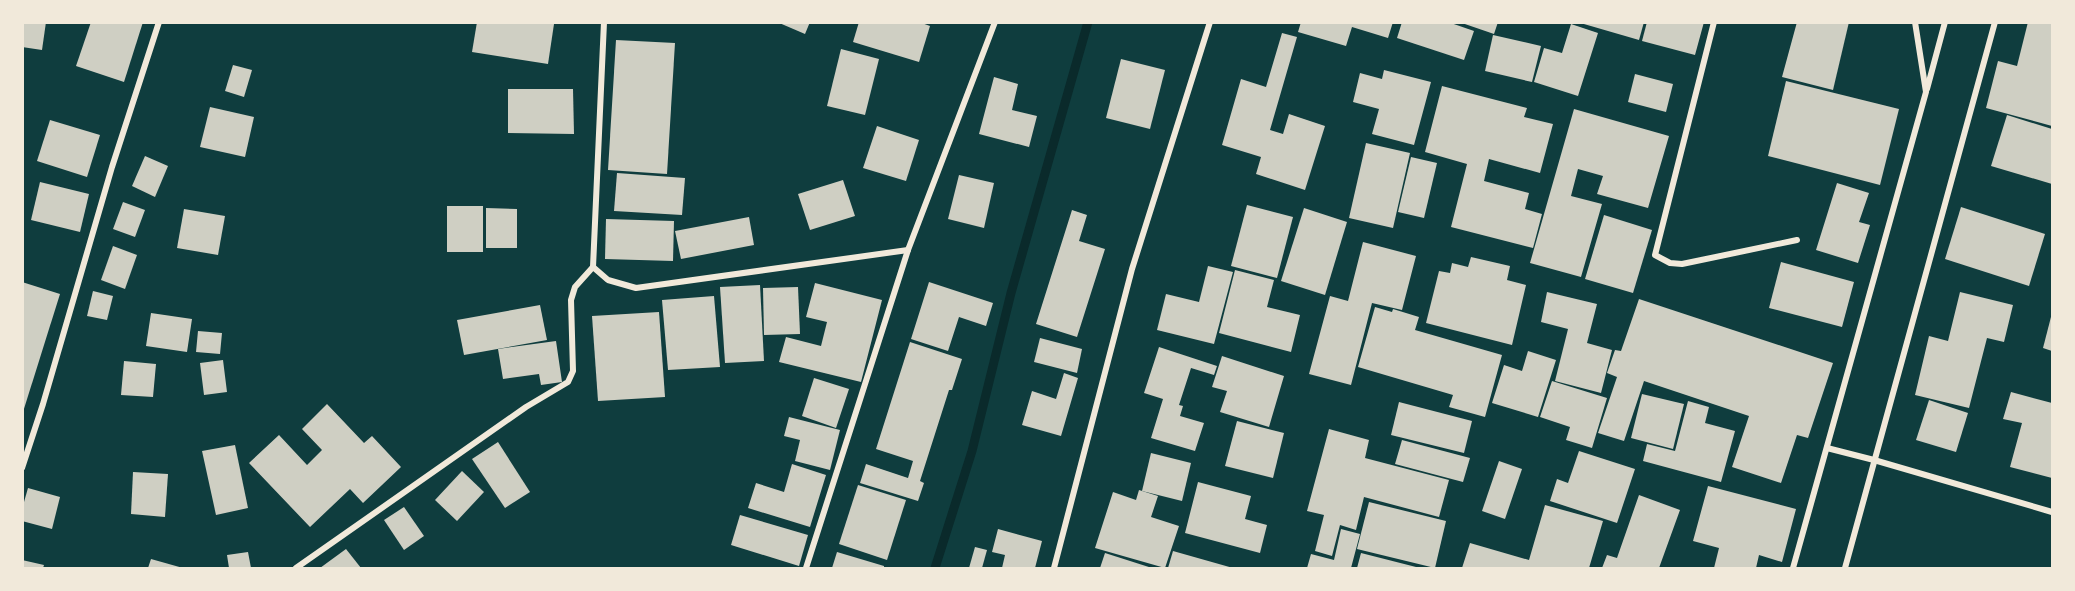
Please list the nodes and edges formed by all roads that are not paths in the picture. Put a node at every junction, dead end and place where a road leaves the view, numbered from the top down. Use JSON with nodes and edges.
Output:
{"nodes":[{"id":1,"x":159,"y":22,"type":"edge"},
{"id":2,"x":604,"y":22,"type":"edge"},
{"id":3,"x":994,"y":22,"type":"edge"},
{"id":4,"x":1210,"y":22,"type":"edge"},
{"id":5,"x":1714,"y":22,"type":"edge"},
{"id":6,"x":1915,"y":22,"type":"edge"},
{"id":7,"x":1945,"y":22,"type":"edge"},
{"id":8,"x":1995,"y":22,"type":"edge"},
{"id":9,"x":1926,"y":92,"type":"junction"},
{"id":10,"x":1797,"y":240,"type":"dead end"},
{"id":11,"x":908,"y":250,"type":"junction"},
{"id":12,"x":593,"y":267,"type":"junction"},
{"id":13,"x":1827,"y":448,"type":"junction"},
{"id":14,"x":1874,"y":460,"type":"junction"},
{"id":15,"x":22,"y":468,"type":"edge"},
{"id":16,"x":2052,"y":512,"type":"edge"},
{"id":17,"x":296,"y":568,"type":"edge"},
{"id":18,"x":806,"y":568,"type":"edge"},
{"id":19,"x":1054,"y":568,"type":"edge"},
{"id":20,"x":1793,"y":568,"type":"edge"},
{"id":21,"x":1845,"y":568,"type":"edge"}],
"edges":[{"from":1,"to":15,"type":"street"},
{"from":2,"to":12,"type":"street"},
{"from":3,"to":11,"type":"street"},
{"from":4,"to":19,"type":"street"},
{"from":5,"to":10,"type":"street"},
{"from":6,"to":9,"type":"street"},
{"from":7,"to":9,"type":"street"},
{"from":8,"to":14,"type":"street"},
{"from":9,"to":13,"type":"street"},
{"from":11,"to":12,"type":"street"},
{"from":11,"to":18,"type":"street"},
{"from":12,"to":17,"type":"street"},
{"from":13,"to":14,"type":"street"},
{"from":13,"to":20,"type":"street"},
{"from":14,"to":16,"type":"street"},
{"from":14,"to":21,"type":"street"}]}
